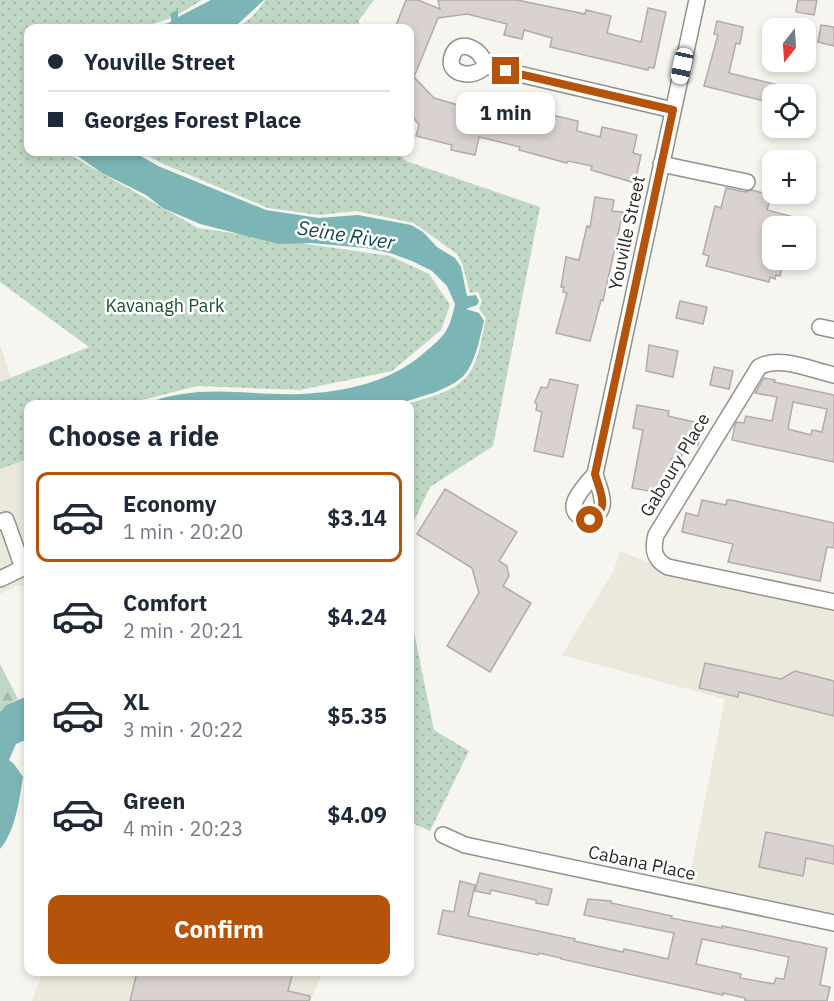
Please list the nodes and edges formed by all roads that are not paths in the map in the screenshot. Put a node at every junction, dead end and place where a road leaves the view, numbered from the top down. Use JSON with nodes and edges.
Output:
{"nodes":[{"id":1,"x":697,"y":0,"type":"edge"},
{"id":2,"x":485,"y":66,"type":"dead end"},
{"id":3,"x":673,"y":110,"type":"junction"},
{"id":4,"x":661,"y":164,"type":"junction"},
{"id":5,"x":747,"y":182,"type":"dead end"},
{"id":6,"x":834,"y":375,"type":"edge"},
{"id":7,"x":595,"y":474,"type":"dead end"},
{"id":8,"x":0,"y":522,"type":"edge"},
{"id":9,"x":0,"y":579,"type":"edge"},
{"id":10,"x":834,"y":602,"type":"edge"},
{"id":11,"x":443,"y":835,"type":"dead end"},
{"id":12,"x":834,"y":923,"type":"edge"}],
"edges":[{"from":1,"to":3,"type":"street","name":"Youville Street"},
{"from":2,"to":3,"type":"street"},
{"from":3,"to":4,"type":"street","name":"Youville Street"},
{"from":4,"to":5,"type":"street"},
{"from":4,"to":7,"type":"street","name":"Youville Street"},
{"from":6,"to":10,"type":"street","name":"Gaboury Place"},
{"from":8,"to":9,"type":"street"},
{"from":11,"to":12,"type":"street","name":"Cabana Place"}]}
